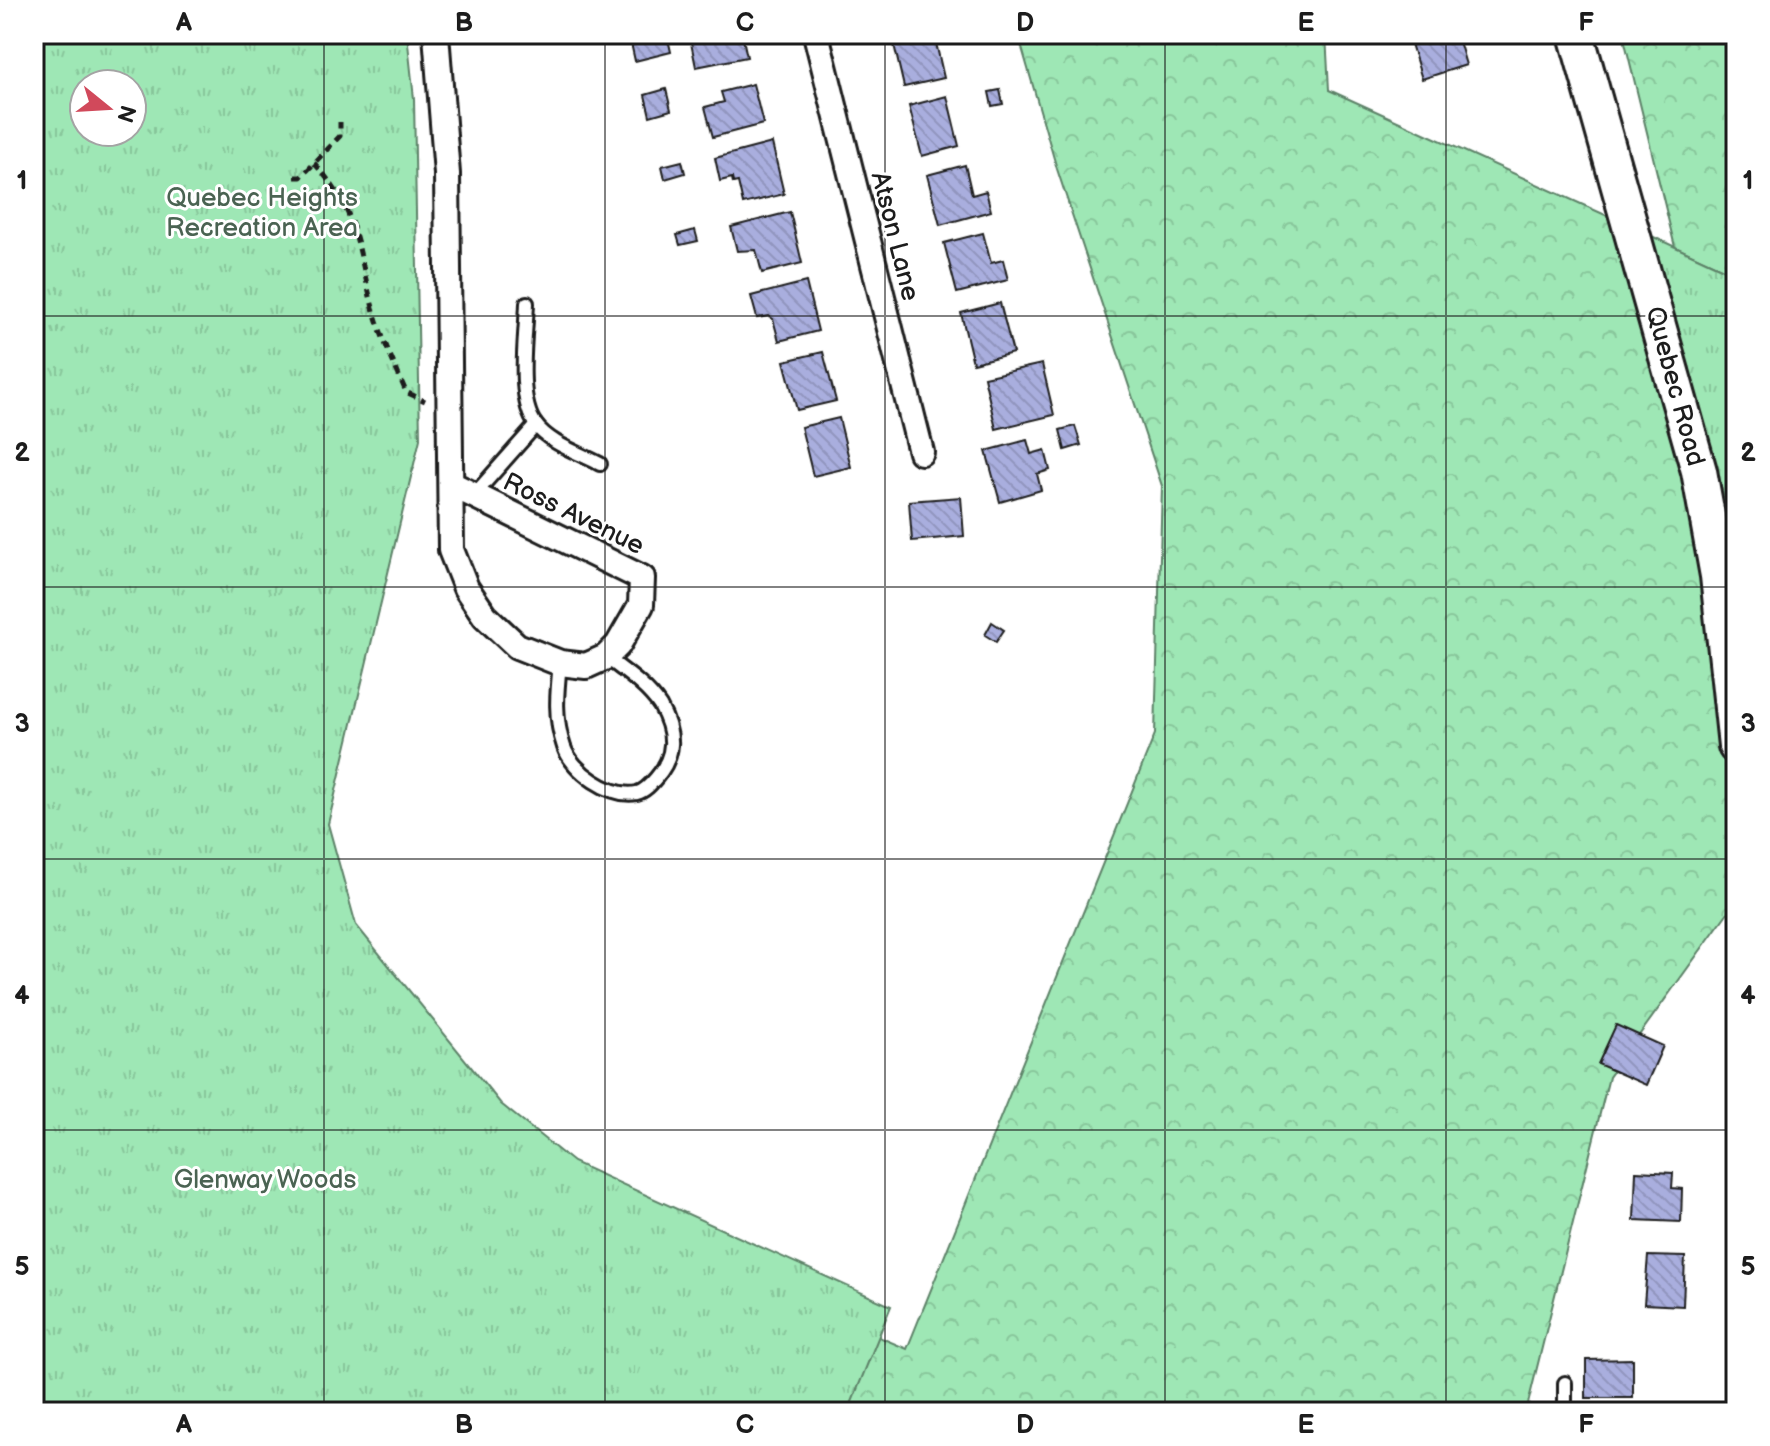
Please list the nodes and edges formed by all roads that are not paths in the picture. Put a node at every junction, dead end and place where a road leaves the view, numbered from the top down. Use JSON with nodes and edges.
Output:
{"nodes":[{"id":1,"x":436,"y":34,"type":"edge"},
{"id":2,"x":816,"y":34,"type":"edge"},
{"id":3,"x":1576,"y":34,"type":"edge"},
{"id":4,"x":527,"y":303,"type":"dead end"},
{"id":5,"x":536,"y":425,"type":"junction"},
{"id":6,"x":921,"y":452,"type":"dead end"},
{"id":7,"x":600,"y":464,"type":"dead end"},
{"id":8,"x":451,"y":484,"type":"junction"},
{"id":9,"x":474,"y":495,"type":"junction"},
{"id":10,"x":1723,"y":534,"type":"edge"},
{"id":11,"x":606,"y":657,"type":"junction"},
{"id":12,"x":560,"y":663,"type":"junction"},
{"id":13,"x":1736,"y":746,"type":"edge"},
{"id":14,"x":1565,"y":1383,"type":"dead end"},
{"id":15,"x":1565,"y":1412,"type":"edge"}],
"edges":[{"from":1,"to":8,"type":"street"},
{"from":2,"to":6,"type":"street","name":"Atson Lane"},
{"from":3,"to":10,"type":"street","name":"Quebec Road"},
{"from":4,"to":5,"type":"lane"},
{"from":5,"to":7,"type":"lane"},
{"from":5,"to":9,"type":"lane"},
{"from":8,"to":9,"type":"street","name":"Ross Avenue"},
{"from":8,"to":12,"type":"street"},
{"from":9,"to":11,"type":"street","name":"Ross Avenue"},
{"from":10,"to":13,"type":"street","name":"Quebec Road"},
{"from":11,"to":12,"type":"street"},
{"from":11,"to":12,"type":"lane"},
{"from":14,"to":15,"type":"lane"}]}
